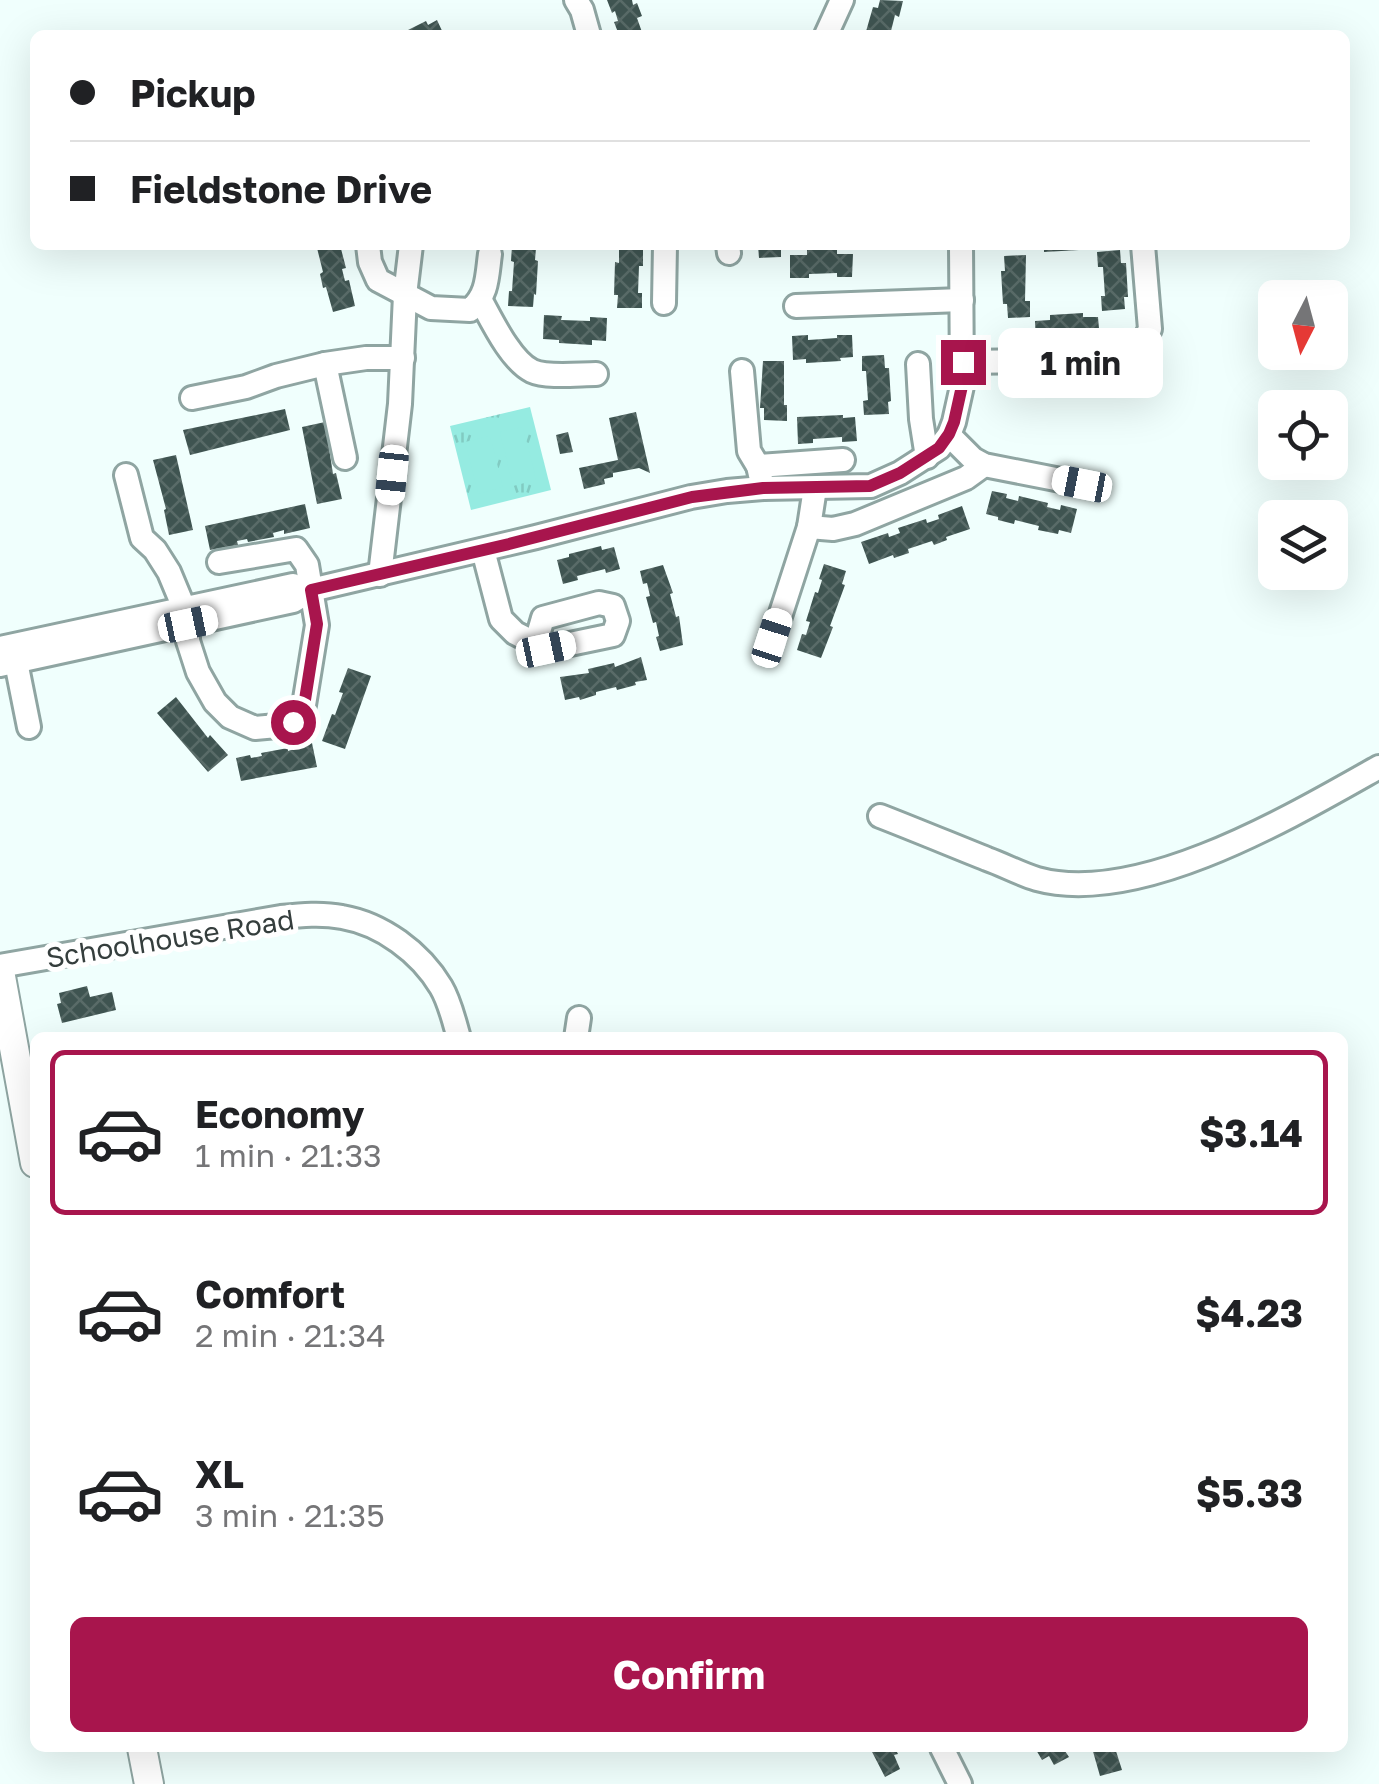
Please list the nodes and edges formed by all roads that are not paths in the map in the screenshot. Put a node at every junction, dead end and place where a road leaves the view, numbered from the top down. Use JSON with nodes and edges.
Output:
{"nodes":[{"id":1,"x":576,"y":0,"type":"edge"},
{"id":2,"x":842,"y":0,"type":"edge"},
{"id":3,"x":588,"y":30,"type":"edge"},
{"id":4,"x":828,"y":30,"type":"edge"},
{"id":5,"x":369,"y":250,"type":"edge"},
{"id":6,"x":411,"y":250,"type":"edge"},
{"id":7,"x":665,"y":250,"type":"edge"},
{"id":8,"x":961,"y":250,"type":"edge"},
{"id":9,"x":1143,"y":250,"type":"edge"},
{"id":10,"x":490,"y":254,"type":"dead end"},
{"id":11,"x":406,"y":296,"type":"junction"},
{"id":12,"x":962,"y":300,"type":"junction"},
{"id":13,"x":481,"y":301,"type":"junction"},
{"id":14,"x":664,"y":302,"type":"dead end"},
{"id":15,"x":796,"y":306,"type":"dead end"},
{"id":16,"x":404,"y":358,"type":"junction"},
{"id":17,"x":963,"y":362,"type":"junction"},
{"id":18,"x":325,"y":364,"type":"junction"},
{"id":19,"x":918,"y":364,"type":"dead end"},
{"id":20,"x":742,"y":372,"type":"dead end"},
{"id":21,"x":596,"y":374,"type":"dead end"},
{"id":22,"x":192,"y":398,"type":"dead end"},
{"id":23,"x":949,"y":434,"type":"junction"},
{"id":24,"x":926,"y":456,"type":"junction"},
{"id":25,"x":345,"y":458,"type":"dead end"},
{"id":26,"x":843,"y":460,"type":"dead end"},
{"id":27,"x":984,"y":466,"type":"junction"},
{"id":28,"x":126,"y":475,"type":"dead end"},
{"id":29,"x":760,"y":478,"type":"junction"},
{"id":30,"x":1082,"y":484,"type":"dead end"},
{"id":31,"x":815,"y":488,"type":"junction"},
{"id":32,"x":809,"y":527,"type":"junction"},
{"id":33,"x":483,"y":550,"type":"junction"},
{"id":34,"x":219,"y":562,"type":"dead end"},
{"id":35,"x":380,"y":575,"type":"junction"},
{"id":36,"x":311,"y":590,"type":"junction"},
{"id":37,"x":186,"y":616,"type":"junction"},
{"id":38,"x":772,"y":638,"type":"dead end"},
{"id":39,"x":536,"y":642,"type":"dead end"},
{"id":40,"x":5,"y":658,"type":"edge"},
{"id":41,"x":29,"y":727,"type":"dead end"},
{"id":42,"x":1379,"y":766,"type":"edge"},
{"id":43,"x":880,"y":816,"type":"dead end"},
{"id":44,"x":0,"y":969,"type":"edge"},
{"id":45,"x":457,"y":1032,"type":"edge"},
{"id":46,"x":30,"y":1135,"type":"edge"},
{"id":47,"x":143,"y":1752,"type":"edge"},
{"id":48,"x":944,"y":1752,"type":"edge"},
{"id":49,"x":149,"y":1784,"type":"edge"},
{"id":50,"x":960,"y":1784,"type":"edge"}],
"edges":[{"from":1,"to":3,"type":"street"},
{"from":2,"to":4,"type":"street"},
{"from":5,"to":11,"type":"street"},
{"from":6,"to":11,"type":"street"},
{"from":7,"to":14,"type":"street"},
{"from":8,"to":12,"type":"street"},
{"from":9,"to":17,"type":"street"},
{"from":10,"to":13,"type":"street"},
{"from":11,"to":13,"type":"street"},
{"from":11,"to":16,"type":"street"},
{"from":12,"to":15,"type":"street"},
{"from":12,"to":17,"type":"street"},
{"from":13,"to":21,"type":"street"},
{"from":16,"to":18,"type":"street"},
{"from":16,"to":35,"type":"street"},
{"from":17,"to":23,"type":"street"},
{"from":18,"to":22,"type":"street"},
{"from":18,"to":25,"type":"street"},
{"from":19,"to":24,"type":"street"},
{"from":20,"to":29,"type":"street"},
{"from":23,"to":24,"type":"street"},
{"from":23,"to":27,"type":"street"},
{"from":24,"to":31,"type":"street"},
{"from":26,"to":29,"type":"street"},
{"from":27,"to":30,"type":"street"},
{"from":27,"to":32,"type":"street"},
{"from":28,"to":37,"type":"street"},
{"from":29,"to":31,"type":"street"},
{"from":29,"to":33,"type":"street"},
{"from":31,"to":32,"type":"street"},
{"from":32,"to":38,"type":"street"},
{"from":33,"to":35,"type":"street"},
{"from":33,"to":39,"type":"street"},
{"from":34,"to":36,"type":"street"},
{"from":35,"to":36,"type":"street"},
{"from":36,"to":37,"type":"street"},
{"from":36,"to":37,"type":"street"},
{"from":37,"to":40,"type":"street"},
{"from":40,"to":41,"type":"street"},
{"from":42,"to":43,"type":"street"},
{"from":44,"to":45,"type":"street","name":"Schoolhouse Road"},
{"from":44,"to":46,"type":"main road"},
{"from":47,"to":49,"type":"main road"},
{"from":48,"to":50,"type":"street"}]}
